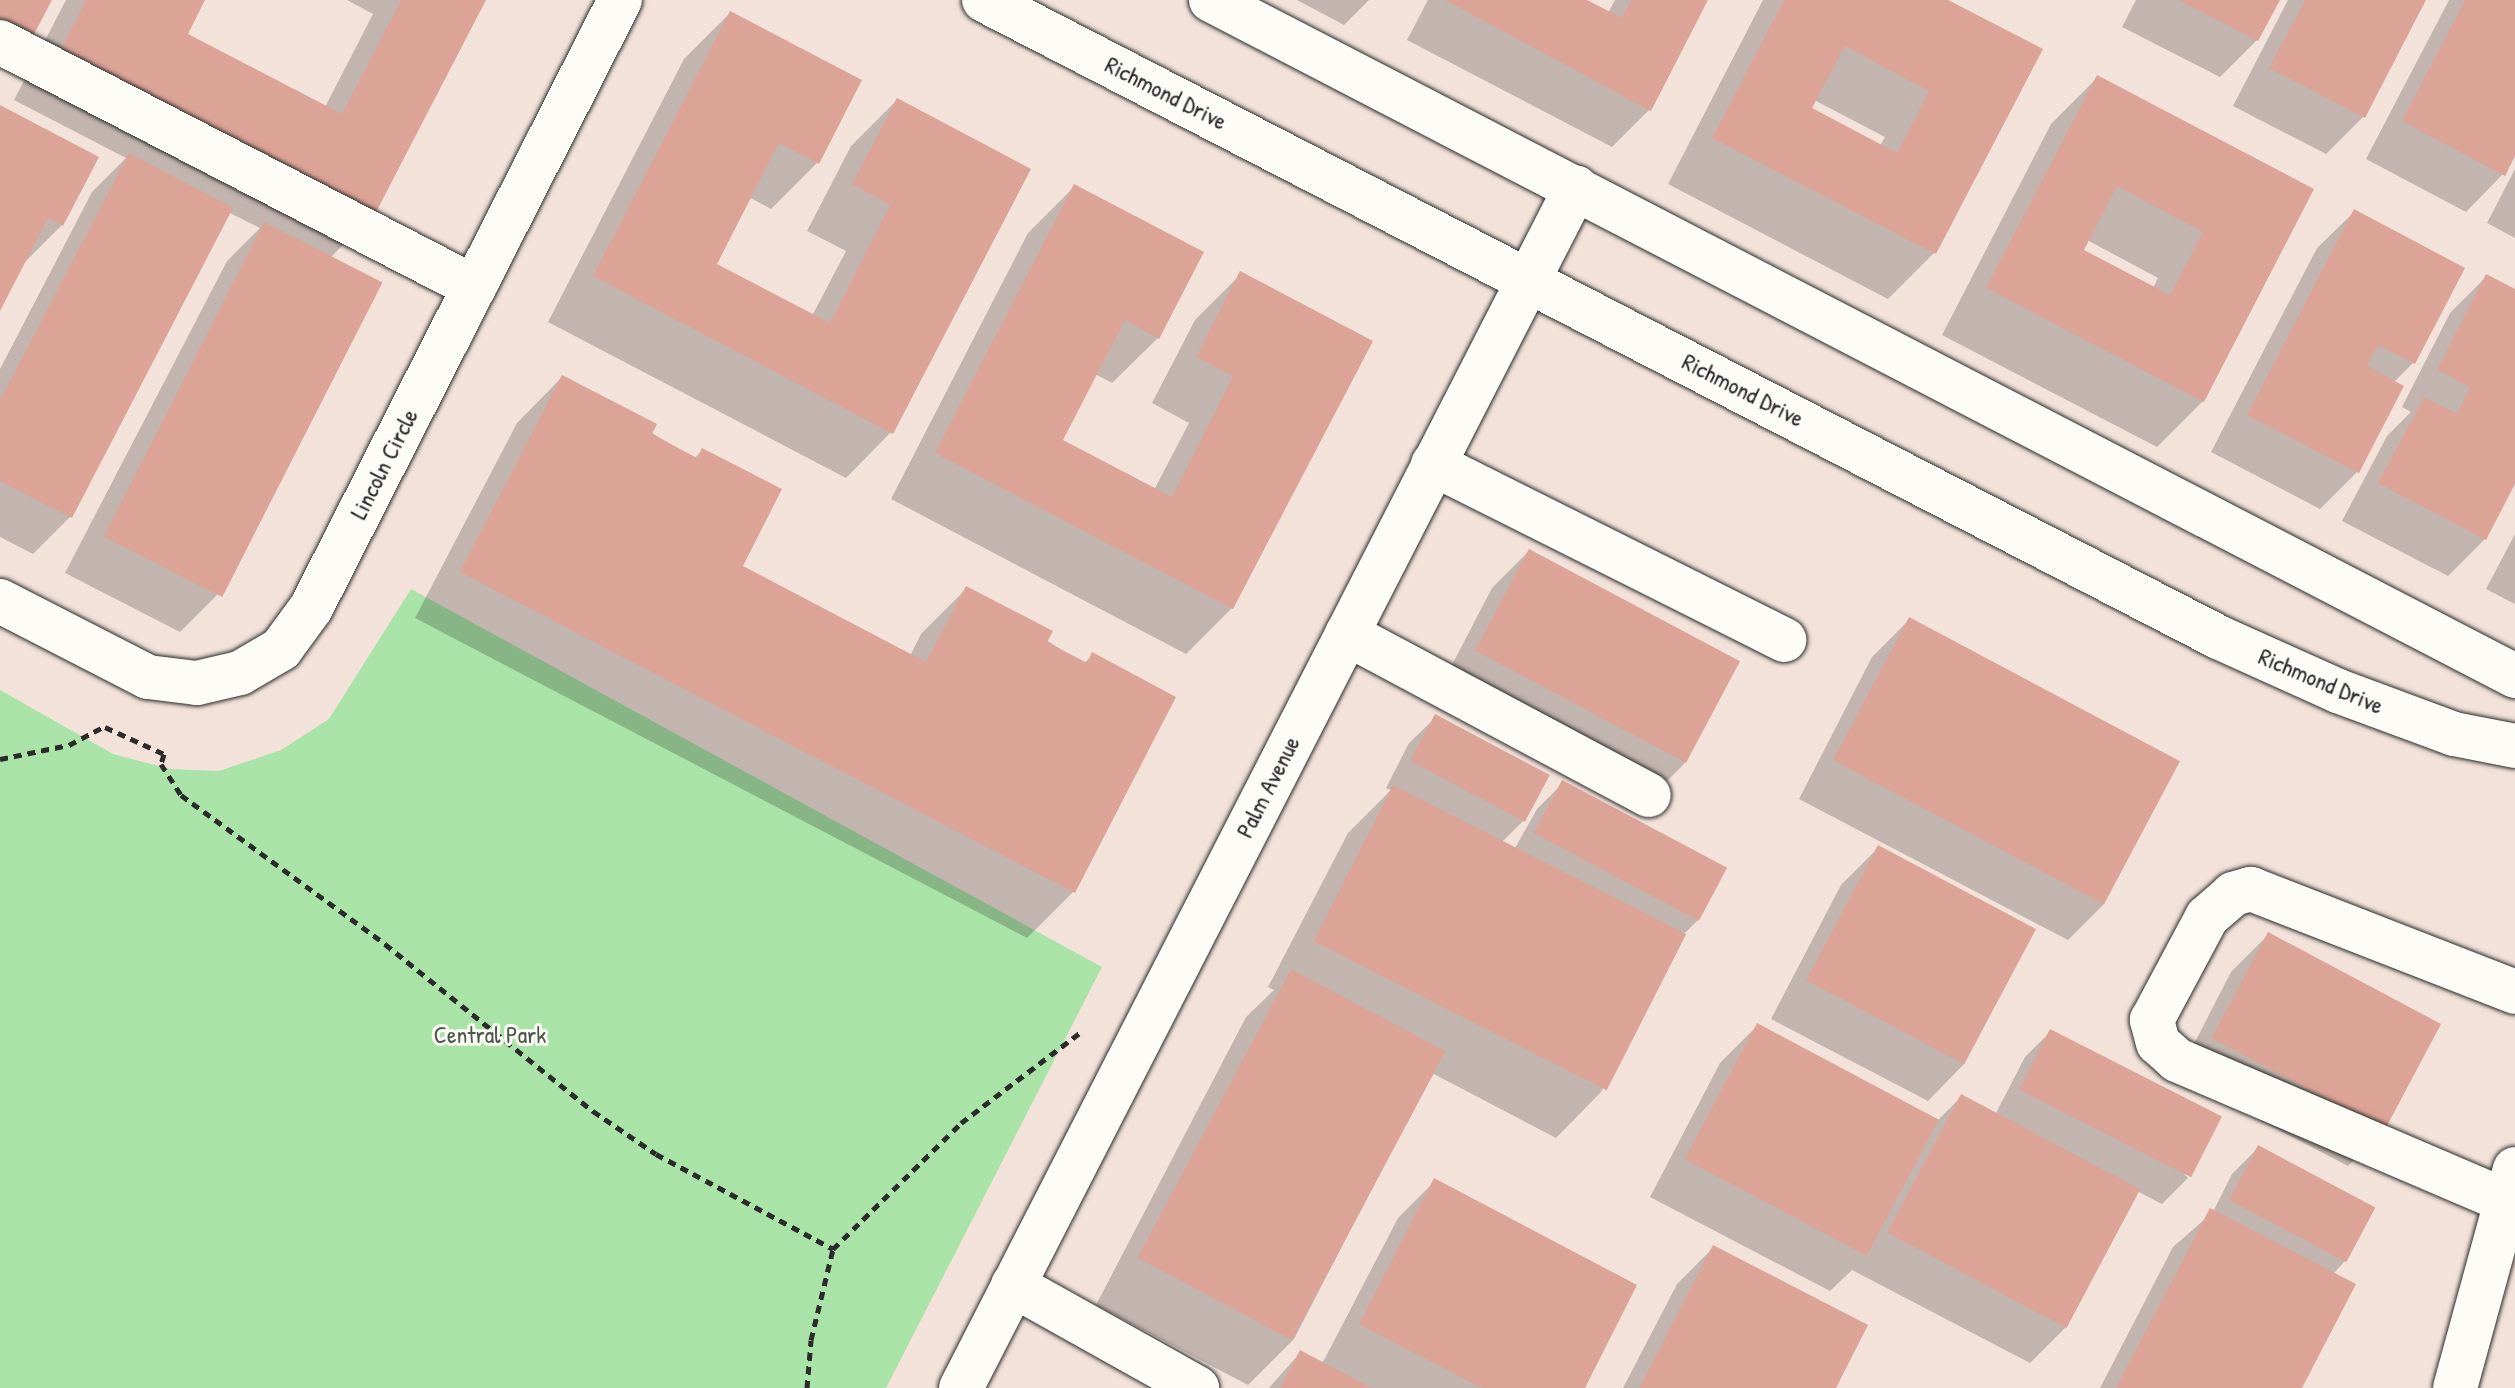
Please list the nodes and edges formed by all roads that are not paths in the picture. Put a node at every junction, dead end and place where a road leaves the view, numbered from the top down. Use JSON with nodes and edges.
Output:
{"nodes":[{"id":1,"x":620,"y":0,"type":"edge"},
{"id":2,"x":984,"y":0,"type":"edge"},
{"id":3,"x":1211,"y":0,"type":"edge"},
{"id":4,"x":0,"y":42,"type":"edge"},
{"id":5,"x":1576,"y":187,"type":"junction"},
{"id":6,"x":1528,"y":278,"type":"junction"},
{"id":7,"x":474,"y":287,"type":"junction"},
{"id":8,"x":1433,"y":464,"type":"junction"},
{"id":9,"x":0,"y":601,"type":"edge"},
{"id":10,"x":1347,"y":634,"type":"junction"},
{"id":11,"x":1784,"y":640,"type":"dead end"},
{"id":12,"x":2515,"y":676,"type":"edge"},
{"id":13,"x":2515,"y":746,"type":"edge"},
{"id":14,"x":1649,"y":795,"type":"dead end"},
{"id":15,"x":2515,"y":992,"type":"edge"},
{"id":16,"x":2511,"y":1185,"type":"edge"},
{"id":17,"x":1013,"y":1285,"type":"junction"},
{"id":18,"x":961,"y":1388,"type":"edge"},
{"id":19,"x":1197,"y":1388,"type":"edge"},
{"id":20,"x":2455,"y":1388,"type":"edge"}],
"edges":[{"from":1,"to":7,"type":"street","name":"Lincoln Circle"},
{"from":2,"to":6,"type":"street","name":"Richmond Drive"},
{"from":3,"to":5,"type":"street"},
{"from":4,"to":7,"type":"street"},
{"from":5,"to":6,"type":"street","name":"Palm Avenue"},
{"from":5,"to":12,"type":"street"},
{"from":6,"to":8,"type":"street","name":"Palm Avenue"},
{"from":6,"to":13,"type":"street","name":"Richmond Drive"},
{"from":7,"to":9,"type":"street","name":"Lincoln Circle"},
{"from":8,"to":10,"type":"street","name":"Palm Avenue"},
{"from":8,"to":11,"type":"street"},
{"from":10,"to":14,"type":"street"},
{"from":10,"to":17,"type":"street","name":"Palm Avenue"},
{"from":15,"to":16,"type":"street"},
{"from":16,"to":20,"type":"street"},
{"from":17,"to":18,"type":"street","name":"Palm Avenue"},
{"from":17,"to":19,"type":"street"}]}
